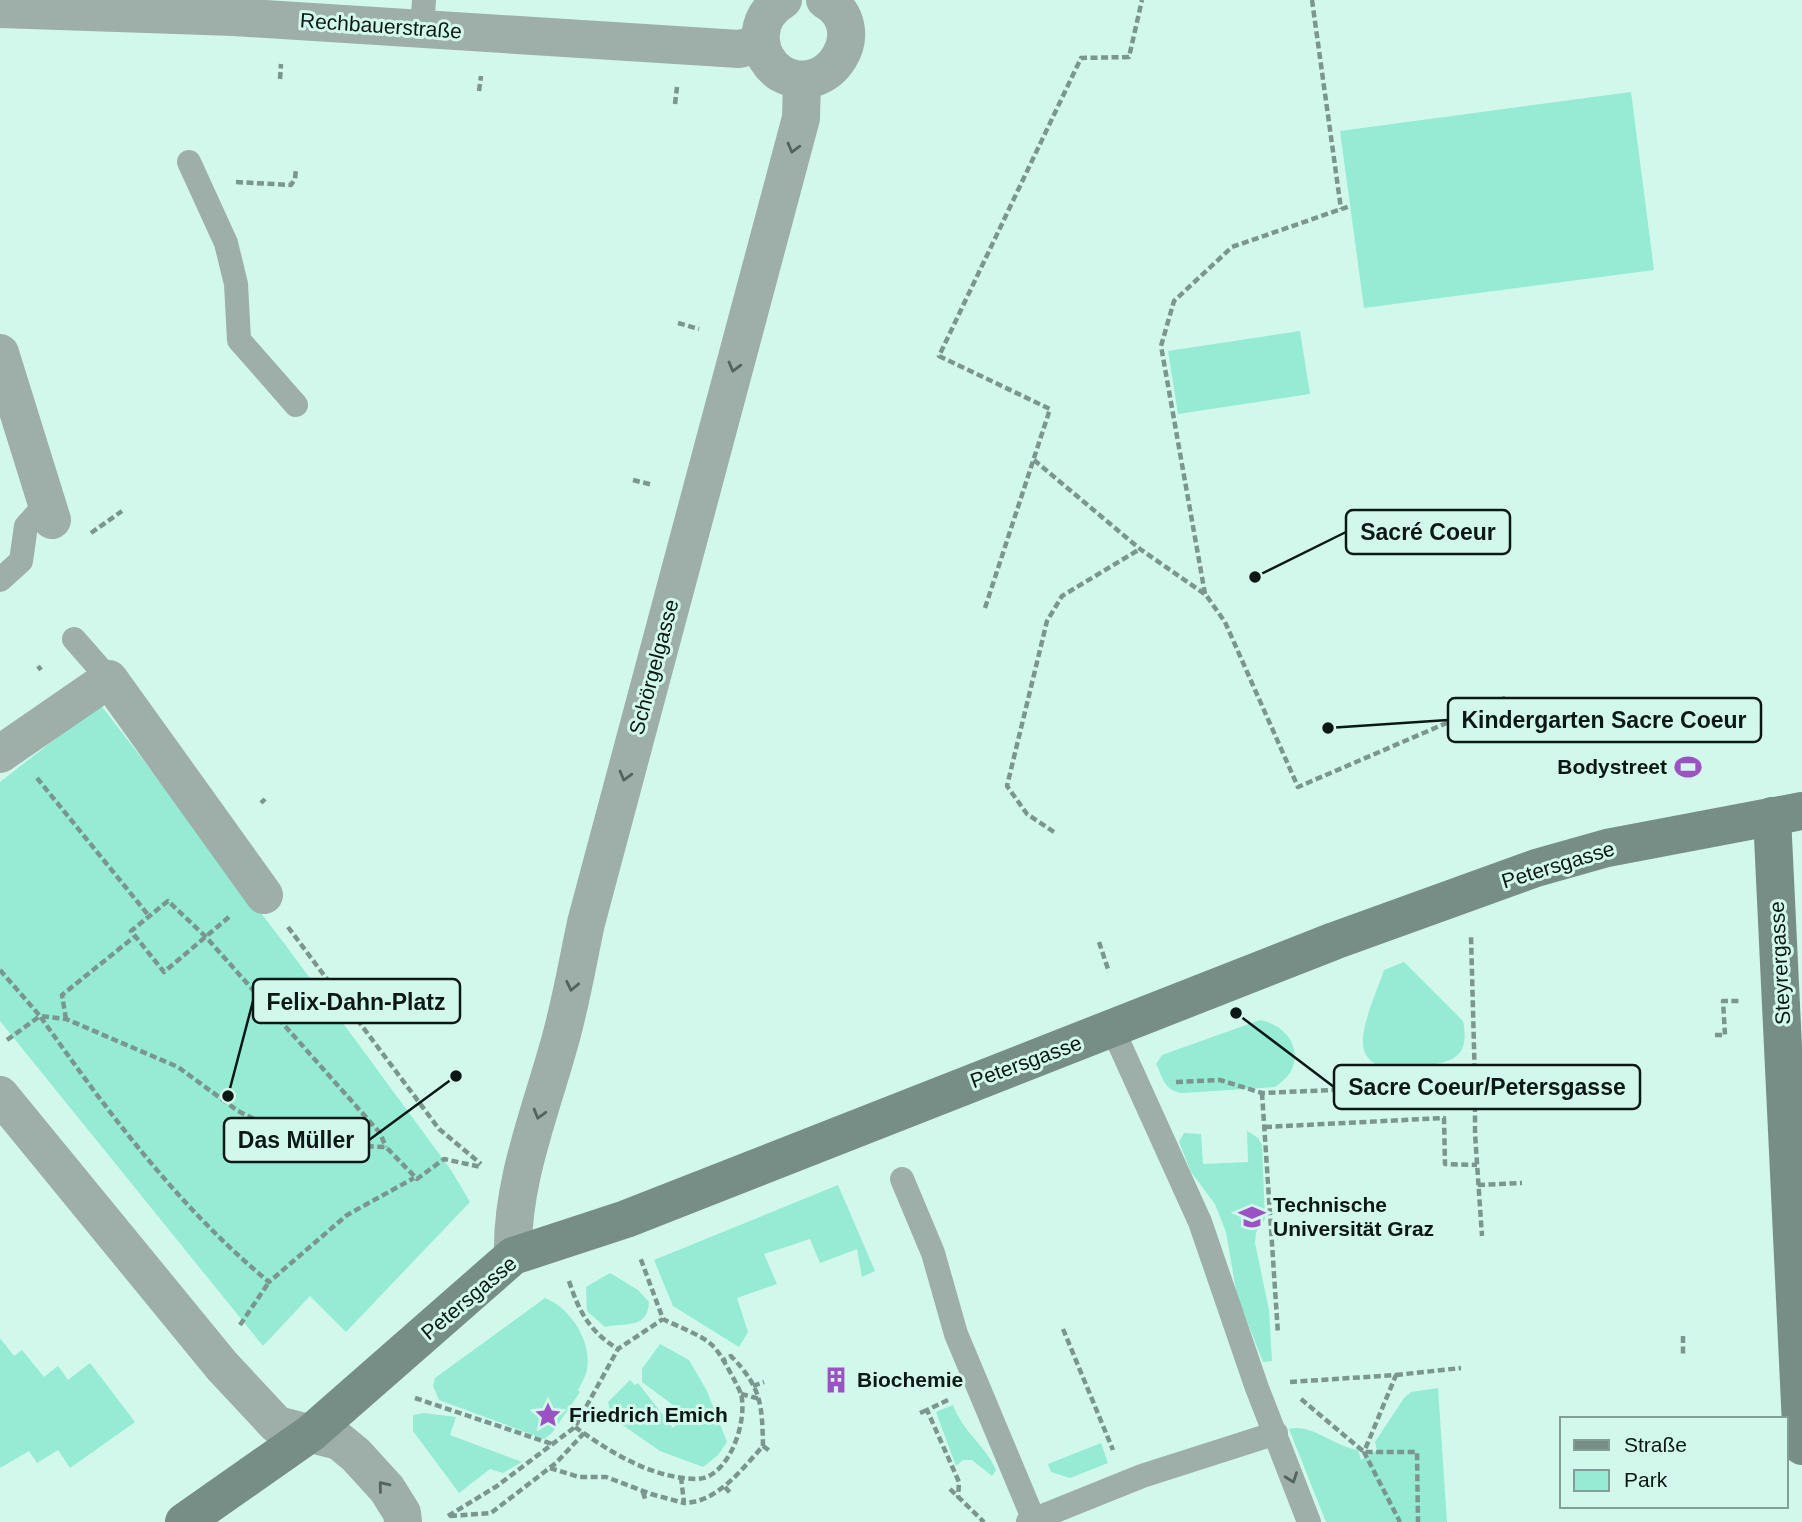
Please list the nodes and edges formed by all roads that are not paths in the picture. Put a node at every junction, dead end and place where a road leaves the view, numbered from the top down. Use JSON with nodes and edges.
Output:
{"nodes":[{"id":1,"x":783,"y":0,"type":"edge"},
{"id":2,"x":841,"y":5,"type":"edge"},
{"id":3,"x":0,"y":9,"type":"edge"},
{"id":4,"x":423,"y":14,"type":"edge"},
{"id":5,"x":761,"y":44,"type":"junction"},
{"id":6,"x":802,"y":80,"type":"junction"},
{"id":7,"x":189,"y":162,"type":"dead end"},
{"id":8,"x":0,"y":353,"type":"edge"},
{"id":9,"x":296,"y":405,"type":"dead end"},
{"id":10,"x":10,"y":423,"type":"edge"},
{"id":11,"x":49,"y":512,"type":"joint"},
{"id":12,"x":0,"y":580,"type":"edge"},
{"id":13,"x":74,"y":639,"type":"dead end"},
{"id":14,"x":110,"y":679,"type":"junction"},
{"id":15,"x":16,"y":763,"type":"edge"},
{"id":16,"x":1787,"y":813,"type":"edge"},
{"id":17,"x":264,"y":895,"type":"road end"},
{"id":18,"x":1113,"y":1030,"type":"junction"},
{"id":19,"x":0,"y":1095,"type":"edge"},
{"id":20,"x":902,"y":1179,"type":"dead end"},
{"id":21,"x":513,"y":1256,"type":"junction"},
{"id":22,"x":311,"y":1433,"type":"junction"},
{"id":23,"x":1276,"y":1433,"type":"junction"},
{"id":24,"x":1802,"y":1446,"type":"edge"},
{"id":25,"x":1031,"y":1520,"type":"edge"},
{"id":26,"x":184,"y":1522,"type":"edge"},
{"id":27,"x":403,"y":1522,"type":"edge"},
{"id":28,"x":1309,"y":1522,"type":"edge"}],
"edges":[{"from":1,"to":5,"type":"street"},
{"from":2,"to":6,"type":"street"},
{"from":3,"to":4,"type":"street","name":"Rechbauerstraße"},
{"from":4,"to":5,"type":"street","name":"Rechbauerstraße"},
{"from":5,"to":6,"type":"street"},
{"from":6,"to":21,"type":"street","name":"Schörgelgasse","one_way":true},
{"from":7,"to":9,"type":"lane"},
{"from":8,"to":10,"type":"street"},
{"from":10,"to":11,"type":"street"},
{"from":11,"to":12,"type":"lane"},
{"from":13,"to":14,"type":"lane"},
{"from":14,"to":15,"type":"street"},
{"from":14,"to":17,"type":"street"},
{"from":16,"to":18,"type":"main road","name":"Petersgasse"},
{"from":16,"to":24,"type":"main road","name":"Steyrergasse"},
{"from":18,"to":21,"type":"main road","name":"Petersgasse"},
{"from":18,"to":23,"type":"lane"},
{"from":19,"to":22,"type":"street"},
{"from":20,"to":25,"type":"lane"},
{"from":21,"to":22,"type":"main road","name":"Petersgasse"},
{"from":22,"to":26,"type":"main road","name":"Petersgasse"},
{"from":27,"to":22,"type":"street","one_way":true},
{"from":23,"to":25,"type":"lane"},
{"from":23,"to":28,"type":"lane","one_way":true}]}
